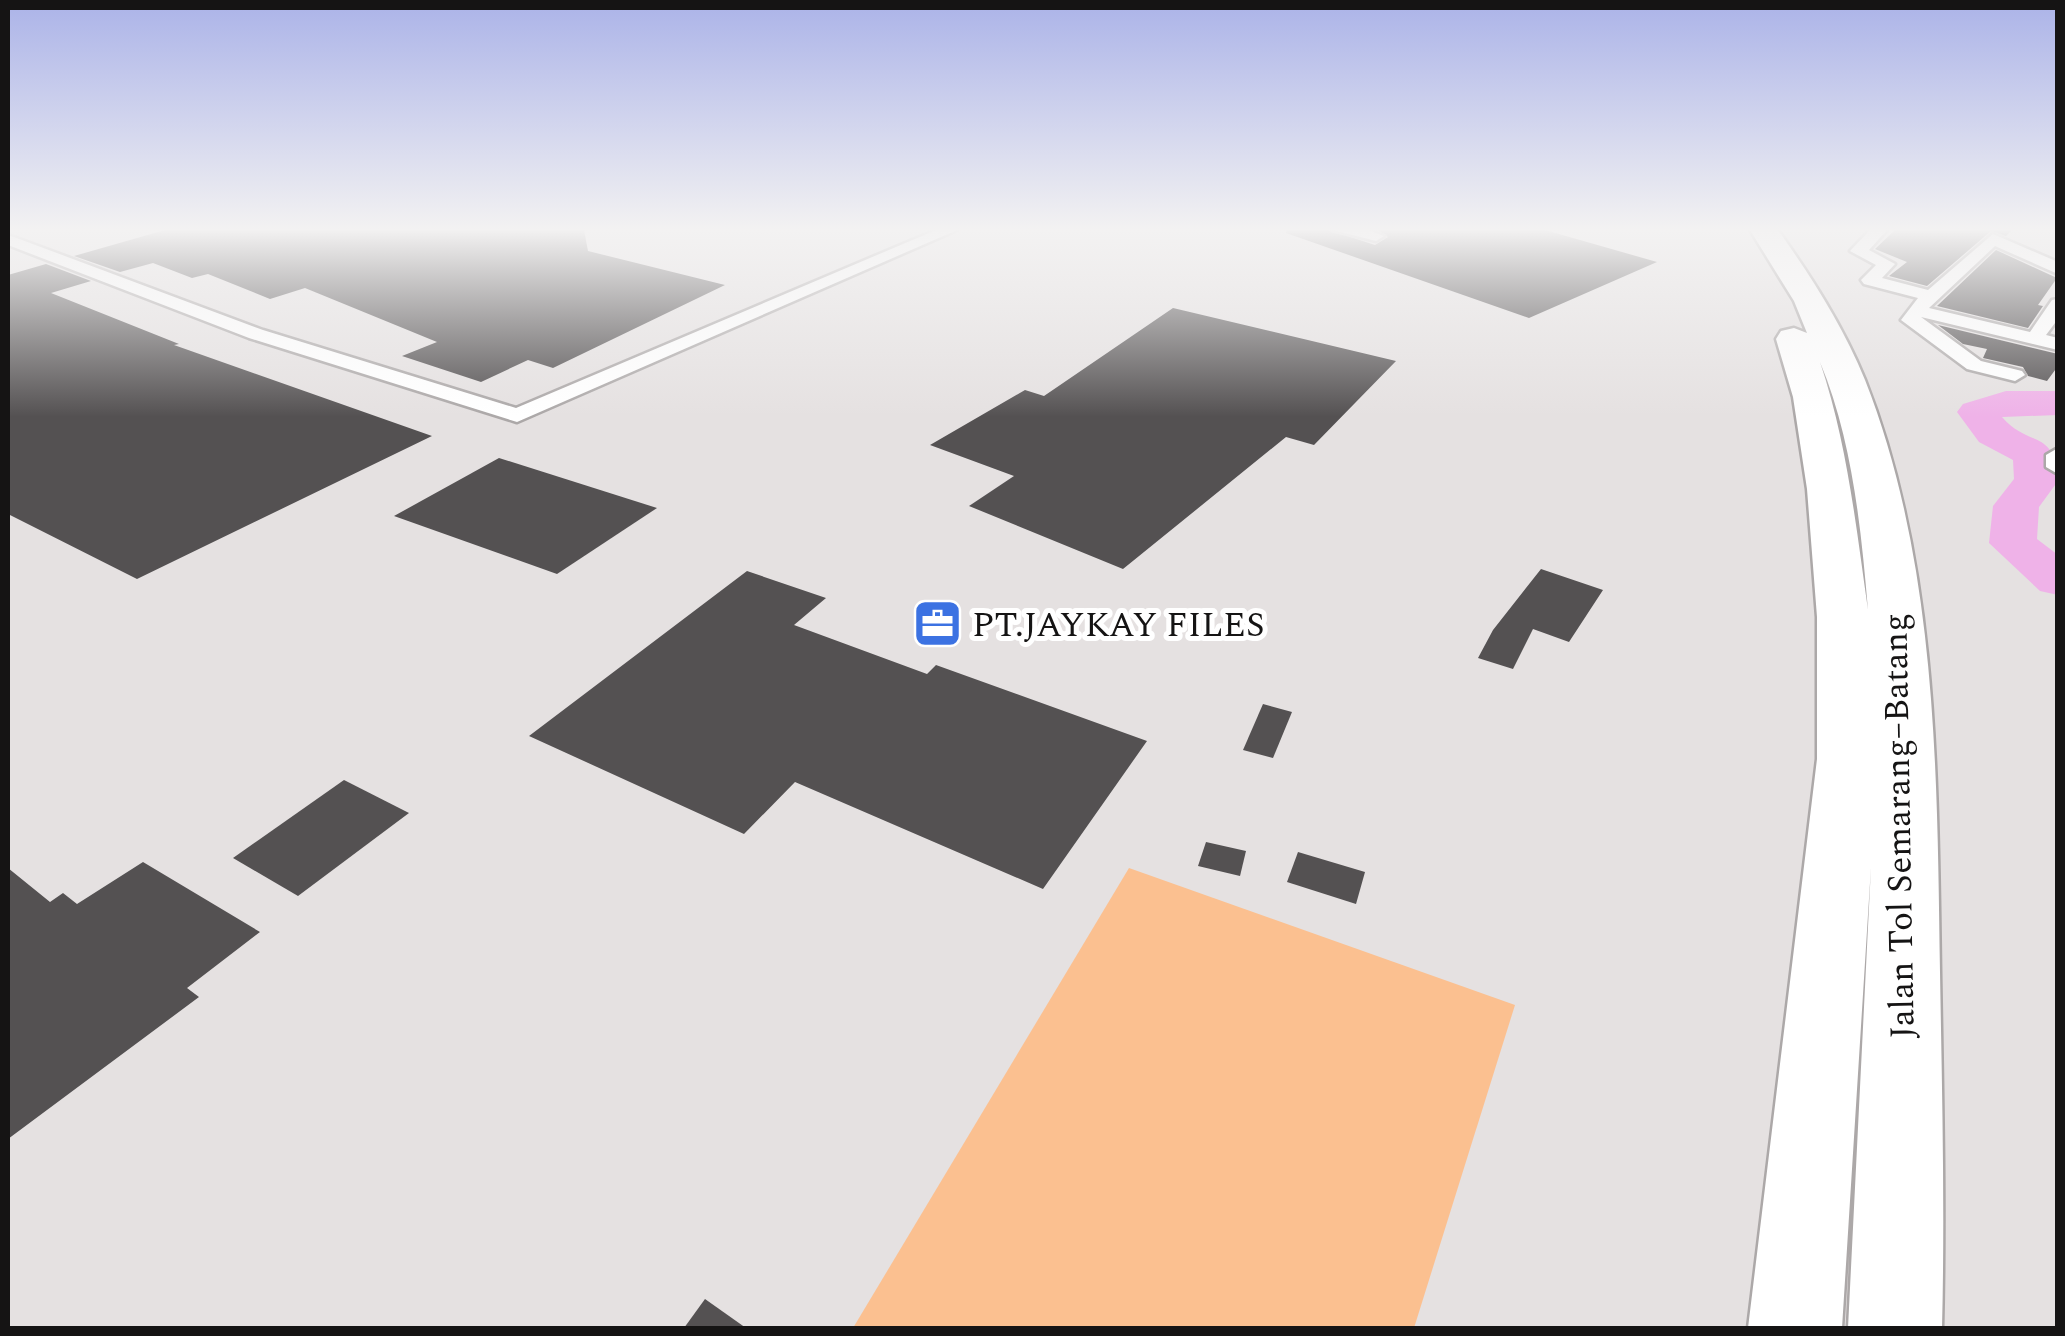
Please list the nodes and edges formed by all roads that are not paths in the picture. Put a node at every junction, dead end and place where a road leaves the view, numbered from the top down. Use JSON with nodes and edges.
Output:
{"nodes":[{"id":1,"x":146,"y":292,"type":"edge"},
{"id":2,"x":803,"y":292,"type":"edge"},
{"id":3,"x":1771,"y":292,"type":"edge"},
{"id":4,"x":1801,"y":292,"type":"edge"},
{"id":5,"x":1897,"y":292,"type":"edge"},
{"id":6,"x":1938,"y":292,"type":"edge"},
{"id":7,"x":1923,"y":304,"type":"junction"},
{"id":8,"x":2058,"y":304,"type":"edge"},
{"id":9,"x":2035,"y":338,"type":"junction"},
{"id":10,"x":2058,"y":344,"type":"edge"},
{"id":11,"x":2015,"y":375,"type":"dead end"},
{"id":12,"x":2058,"y":456,"type":"edge"},
{"id":13,"x":2058,"y":467,"type":"edge"},
{"id":14,"x":1796,"y":1328,"type":"edge"},
{"id":15,"x":1895,"y":1328,"type":"edge"}],
"edges":[{"from":1,"to":2,"type":"street"},
{"from":3,"to":14,"type":"highway","name":"Jalan Tol Semarang–Batang"},
{"from":4,"to":15,"type":"highway","name":"Jalan Tol Semarang–Batang"},
{"from":5,"to":7,"type":"street"},
{"from":6,"to":7,"type":"street"},
{"from":7,"to":9,"type":"street"},
{"from":7,"to":11,"type":"street"},
{"from":8,"to":9,"type":"street"},
{"from":9,"to":10,"type":"street"},
{"from":12,"to":13,"type":"street"}]}
